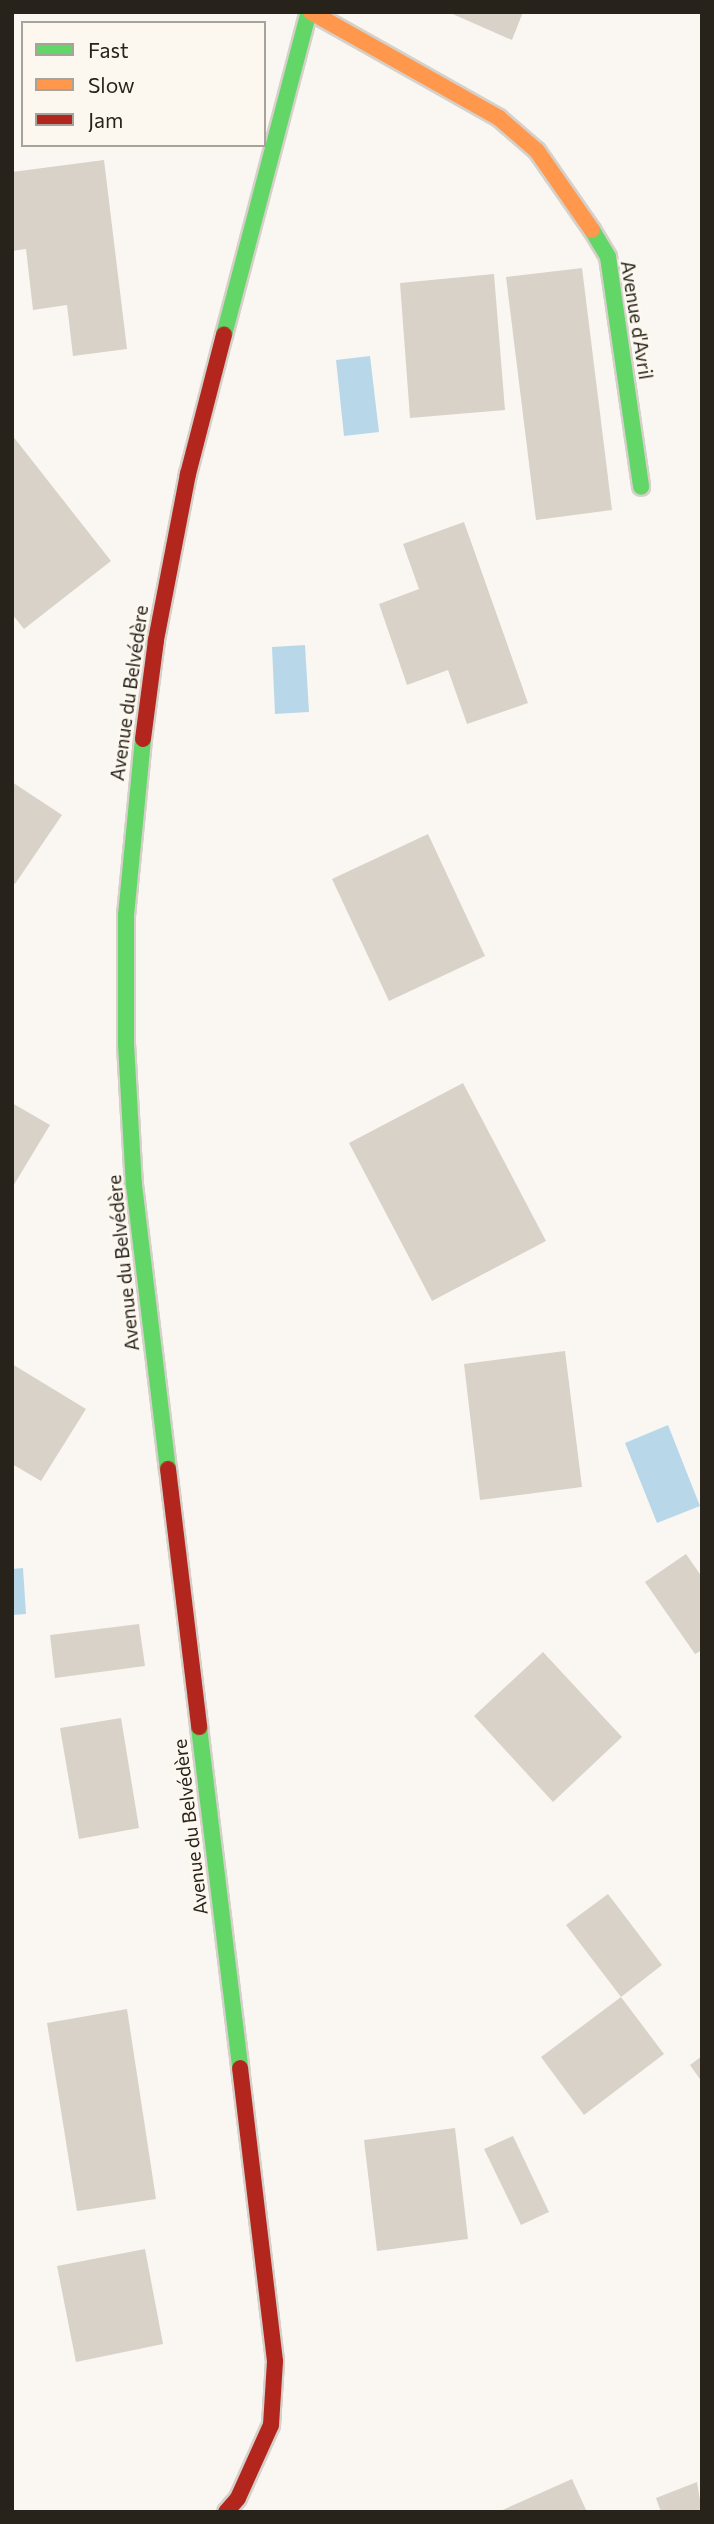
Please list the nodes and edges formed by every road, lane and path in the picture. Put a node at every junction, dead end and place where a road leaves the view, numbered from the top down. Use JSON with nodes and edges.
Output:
{"nodes":[{"id":1,"x":310,"y":12,"type":"edge"},
{"id":2,"x":641,"y":487,"type":"dead end"},
{"id":3,"x":226,"y":2512,"type":"edge"}],
"edges":[{"from":1,"to":2,"type":"street","name":"Avenue d'Avril"},
{"from":1,"to":3,"type":"street","name":"Avenue du Belvédère"}]}
